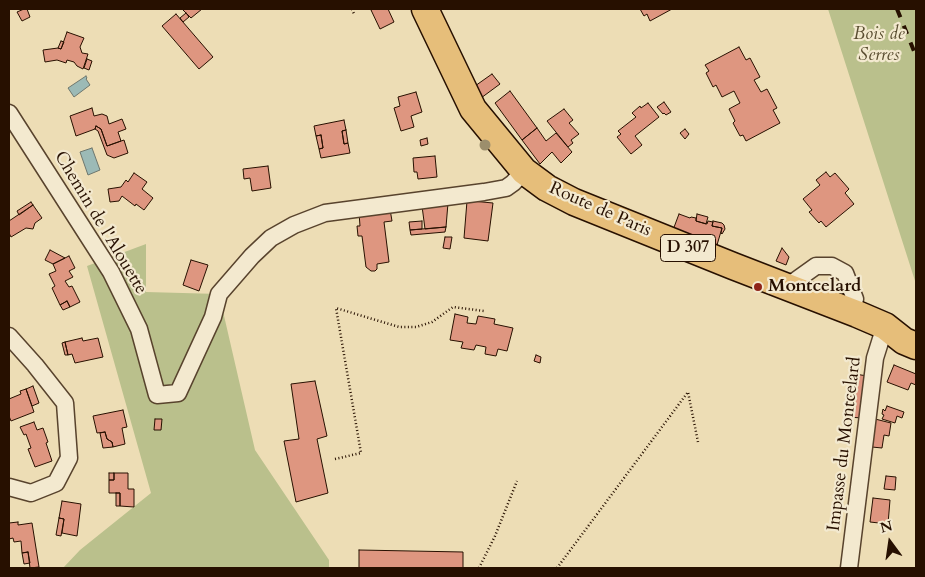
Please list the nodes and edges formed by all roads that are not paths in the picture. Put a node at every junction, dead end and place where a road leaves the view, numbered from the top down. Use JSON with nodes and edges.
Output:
{"nodes":[{"id":1,"x":425,"y":9,"type":"edge"},
{"id":2,"x":9,"y":113,"type":"edge"},
{"id":3,"x":524,"y":171,"type":"junction"},
{"id":4,"x":792,"y":289,"type":"junction"},
{"id":5,"x":854,"y":313,"type":"junction"},
{"id":6,"x":895,"y":335,"type":"edge"},
{"id":7,"x":9,"y":336,"type":"edge"},
{"id":8,"x":9,"y":488,"type":"edge"},
{"id":9,"x":849,"y":568,"type":"edge"}],
"edges":[{"from":1,"to":3,"type":"main road","name":"Route de Paris","number":"D 307"},
{"from":2,"to":3,"type":"street","name":"Chemin de l'Alouette"},
{"from":3,"to":4,"type":"main road","name":"Route de Paris","number":"D 307"},
{"from":4,"to":5,"type":"main road","name":"Route de Paris","number":"D 307"},
{"from":4,"to":5,"type":"street"},
{"from":5,"to":6,"type":"main road","name":"Route de Paris","number":"D 307"},
{"from":6,"to":9,"type":"street","name":"Impasse du Montcelard"},
{"from":7,"to":8,"type":"street"}]}
